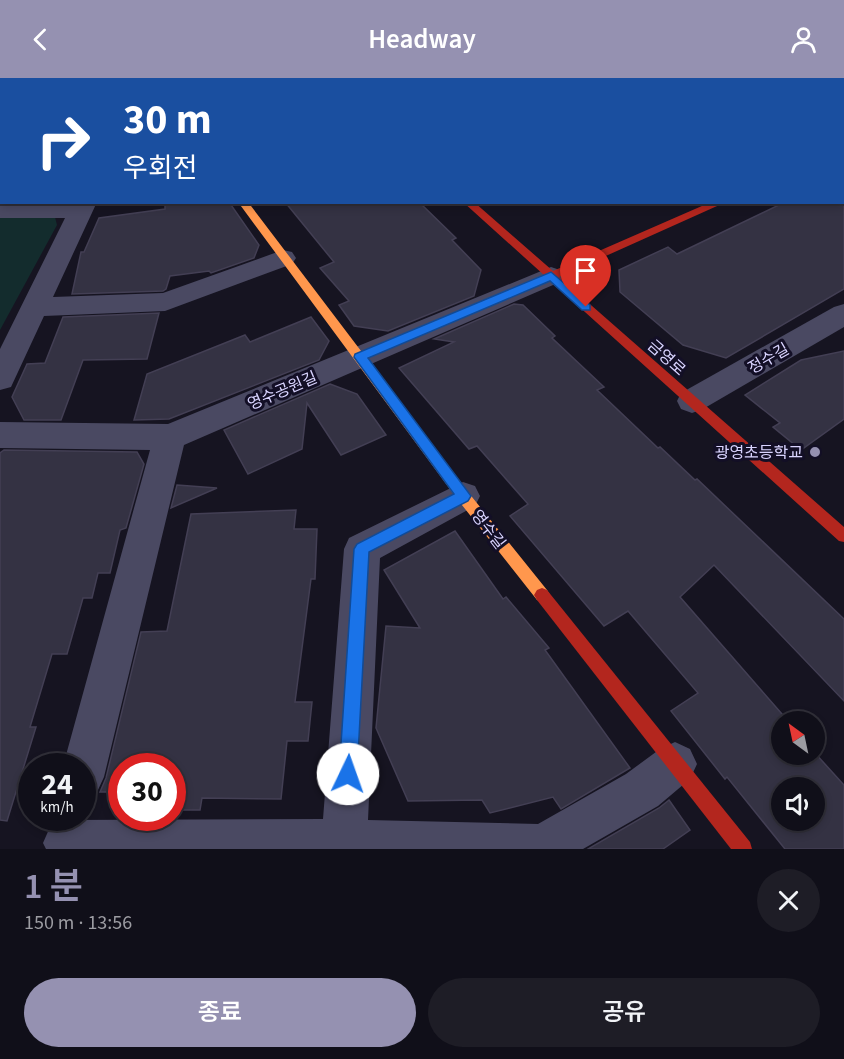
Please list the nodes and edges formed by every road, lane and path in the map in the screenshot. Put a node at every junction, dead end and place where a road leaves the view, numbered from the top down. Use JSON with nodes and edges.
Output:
{"nodes":[{"id":1,"x":244,"y":204,"type":"edge"},
{"id":2,"x":470,"y":204,"type":"edge"},
{"id":3,"x":716,"y":204,"type":"edge"},
{"id":4,"x":83,"y":206,"type":"edge"},
{"id":5,"x":0,"y":211,"type":"edge"},
{"id":6,"x":283,"y":258,"type":"junction"},
{"id":7,"x":551,"y":276,"type":"junction"},
{"id":8,"x":36,"y":307,"type":"junction"},
{"id":9,"x":844,"y":314,"type":"edge"},
{"id":10,"x":360,"y":357,"type":"junction"},
{"id":11,"x":0,"y":379,"type":"edge"},
{"id":12,"x":692,"y":401,"type":"junction"},
{"id":13,"x":0,"y":435,"type":"edge"},
{"id":14,"x":170,"y":437,"type":"junction"},
{"id":15,"x":464,"y":496,"type":"junction"},
{"id":16,"x":844,"y":536,"type":"edge"},
{"id":17,"x":88,"y":753,"type":"edge"},
{"id":18,"x":675,"y":764,"type":"junction"},
{"id":19,"x":67,"y":837,"type":"edge"},
{"id":20,"x":344,"y":842,"type":"junction"},
{"id":21,"x":743,"y":849,"type":"edge"}],
"edges":[{"from":1,"to":6,"type":"street","name":"영수길"},
{"from":2,"to":7,"type":"street","name":"금영로"},
{"from":3,"to":7,"type":"street"},
{"from":4,"to":5,"type":"street"},
{"from":4,"to":8,"type":"street"},
{"from":6,"to":8,"type":"street"},
{"from":6,"to":10,"type":"street","name":"영수길"},
{"from":7,"to":10,"type":"street","name":"영수공원길"},
{"from":7,"to":12,"type":"street","name":"금영로"},
{"from":8,"to":11,"type":"street"},
{"from":9,"to":12,"type":"street","name":"정수길"},
{"from":10,"to":14,"type":"street","name":"영수공원길"},
{"from":10,"to":15,"type":"street","name":"영수길"},
{"from":12,"to":16,"type":"street","name":"금영로"},
{"from":13,"to":14,"type":"street","name":"영수공원길"},
{"from":14,"to":17,"type":"street"},
{"from":15,"to":18,"type":"street","name":"영수길"},
{"from":15,"to":20,"type":"street"},
{"from":18,"to":20,"type":"street"},
{"from":18,"to":21,"type":"street","name":"영수길"},
{"from":19,"to":20,"type":"street"}]}
